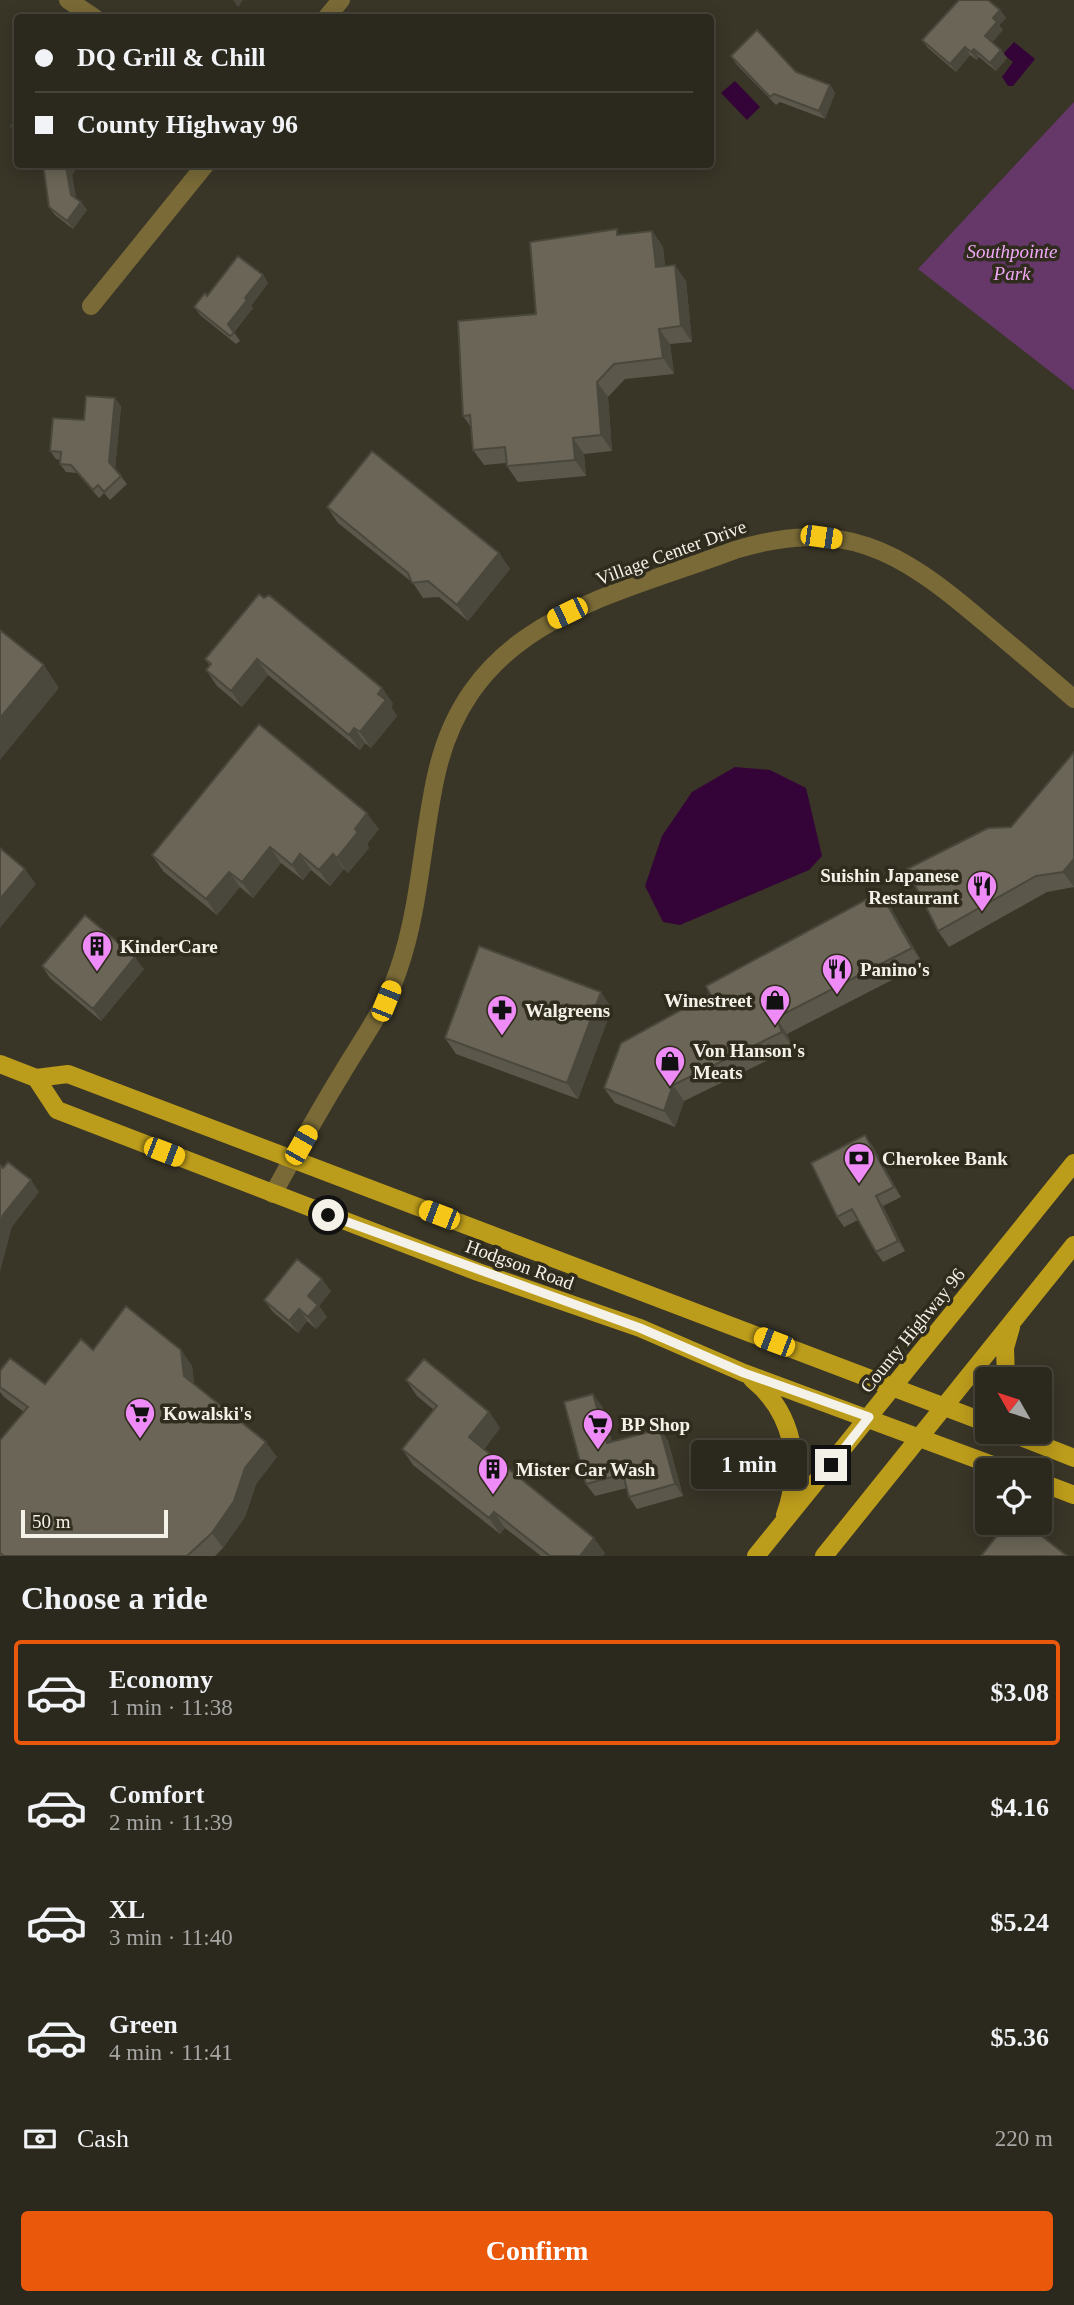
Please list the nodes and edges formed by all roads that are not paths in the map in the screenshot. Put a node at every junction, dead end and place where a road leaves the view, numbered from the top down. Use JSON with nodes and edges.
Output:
{"nodes":[{"id":1,"x":68,"y":0,"type":"edge"},
{"id":2,"x":341,"y":0,"type":"edge"},
{"id":3,"x":89,"y":14,"type":"edge"},
{"id":4,"x":329,"y":14,"type":"edge"},
{"id":5,"x":203,"y":168,"type":"edge"},
{"id":6,"x":91,"y":306,"type":"dead end"},
{"id":7,"x":1074,"y":699,"type":"edge"},
{"id":8,"x":0,"y":1064,"type":"edge"},
{"id":9,"x":36,"y":1078,"type":"junction"},
{"id":10,"x":292,"y":1159,"type":"junction"},
{"id":11,"x":1074,"y":1163,"type":"edge"},
{"id":12,"x":273,"y":1194,"type":"junction"},
{"id":13,"x":1074,"y":1245,"type":"edge"},
{"id":14,"x":1012,"y":1322,"type":"junction"},
{"id":15,"x":1006,"y":1367,"type":"edge"},
{"id":16,"x":744,"y":1373,"type":"junction"},
{"id":17,"x":894,"y":1387,"type":"junction"},
{"id":18,"x":945,"y":1406,"type":"junction"},
{"id":19,"x":869,"y":1417,"type":"junction"},
{"id":20,"x":975,"y":1418,"type":"edge"},
{"id":21,"x":920,"y":1438,"type":"junction"},
{"id":22,"x":1038,"y":1444,"type":"edge"},
{"id":23,"x":1052,"y":1444,"type":"edge"},
{"id":24,"x":1069,"y":1456,"type":"edge"},
{"id":25,"x":975,"y":1458,"type":"edge"},
{"id":26,"x":1052,"y":1487,"type":"edge"},
{"id":27,"x":1074,"y":1495,"type":"edge"},
{"id":28,"x":780,"y":1526,"type":"junction"},
{"id":29,"x":756,"y":1556,"type":"edge"},
{"id":30,"x":824,"y":1556,"type":"edge"}],
"edges":[{"from":1,"to":3,"type":"street"},
{"from":2,"to":4,"type":"street"},
{"from":5,"to":6,"type":"street"},
{"from":7,"to":10,"type":"street","name":"Village Center Drive"},
{"from":8,"to":9,"type":"main road","name":"Hodgson Road"},
{"from":9,"to":10,"type":"main road","name":"Hodgson Road"},
{"from":9,"to":12,"type":"main road","name":"Hodgson Road"},
{"from":10,"to":12,"type":"street","name":"Village Center Drive"},
{"from":10,"to":17,"type":"main road","name":"Hodgson Road"},
{"from":11,"to":17,"type":"main road","name":"County Highway 96"},
{"from":12,"to":16,"type":"main road","name":"Hodgson Road"},
{"from":13,"to":14,"type":"main road"},
{"from":14,"to":15,"type":"main road"},
{"from":14,"to":18,"type":"main road"},
{"from":16,"to":19,"type":"main road","name":"Hodgson Road"},
{"from":16,"to":28,"type":"main road"},
{"from":17,"to":18,"type":"main road","name":"Hodgson Road"},
{"from":17,"to":19,"type":"main road","name":"County Highway 96"},
{"from":18,"to":20,"type":"main road","name":"Hodgson Road"},
{"from":18,"to":21,"type":"main road"},
{"from":19,"to":21,"type":"main road","name":"Hodgson Road"},
{"from":19,"to":28,"type":"main road","name":"County Highway 96"},
{"from":21,"to":25,"type":"main road","name":"Hodgson Road"},
{"from":21,"to":30,"type":"main road"},
{"from":22,"to":24,"type":"main road"},
{"from":23,"to":24,"type":"main road"},
{"from":26,"to":27,"type":"main road"},
{"from":28,"to":29,"type":"main road","name":"County Highway 96"}]}
